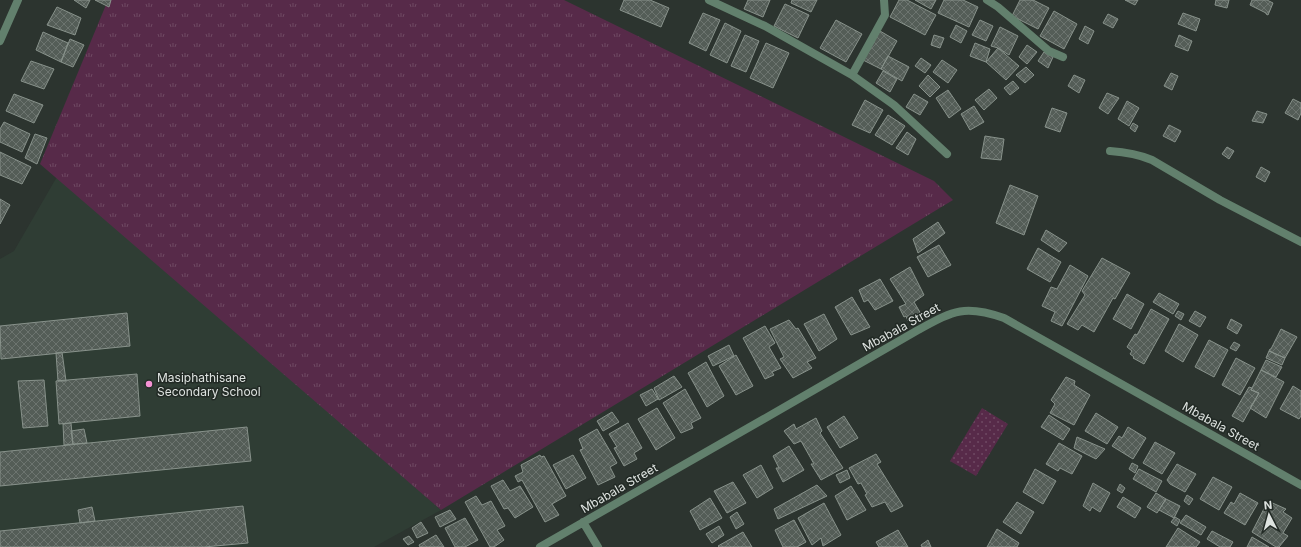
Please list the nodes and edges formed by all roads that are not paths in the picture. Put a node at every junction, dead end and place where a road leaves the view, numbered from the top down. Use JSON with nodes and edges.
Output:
{"nodes":[{"id":1,"x":18,"y":0,"type":"edge"},
{"id":2,"x":709,"y":0,"type":"edge"},
{"id":3,"x":884,"y":0,"type":"edge"},
{"id":4,"x":987,"y":0,"type":"edge"},
{"id":5,"x":0,"y":41,"type":"edge"},
{"id":6,"x":1063,"y":57,"type":"dead end"},
{"id":7,"x":852,"y":75,"type":"junction"},
{"id":8,"x":1110,"y":152,"type":"dead end"},
{"id":9,"x":947,"y":154,"type":"dead end"},
{"id":10,"x":1301,"y":242,"type":"edge"},
{"id":11,"x":1301,"y":485,"type":"edge"},
{"id":12,"x":583,"y":522,"type":"junction"},
{"id":13,"x":540,"y":547,"type":"edge"},
{"id":14,"x":598,"y":547,"type":"edge"}],
"edges":[{"from":1,"to":5,"type":"street"},
{"from":2,"to":7,"type":"street"},
{"from":3,"to":7,"type":"street"},
{"from":4,"to":6,"type":"street"},
{"from":7,"to":9,"type":"street"},
{"from":8,"to":10,"type":"street"},
{"from":11,"to":12,"type":"street","name":"Mbabala Street"},
{"from":12,"to":13,"type":"street","name":"Mbabala Street"},
{"from":12,"to":14,"type":"street"}]}
